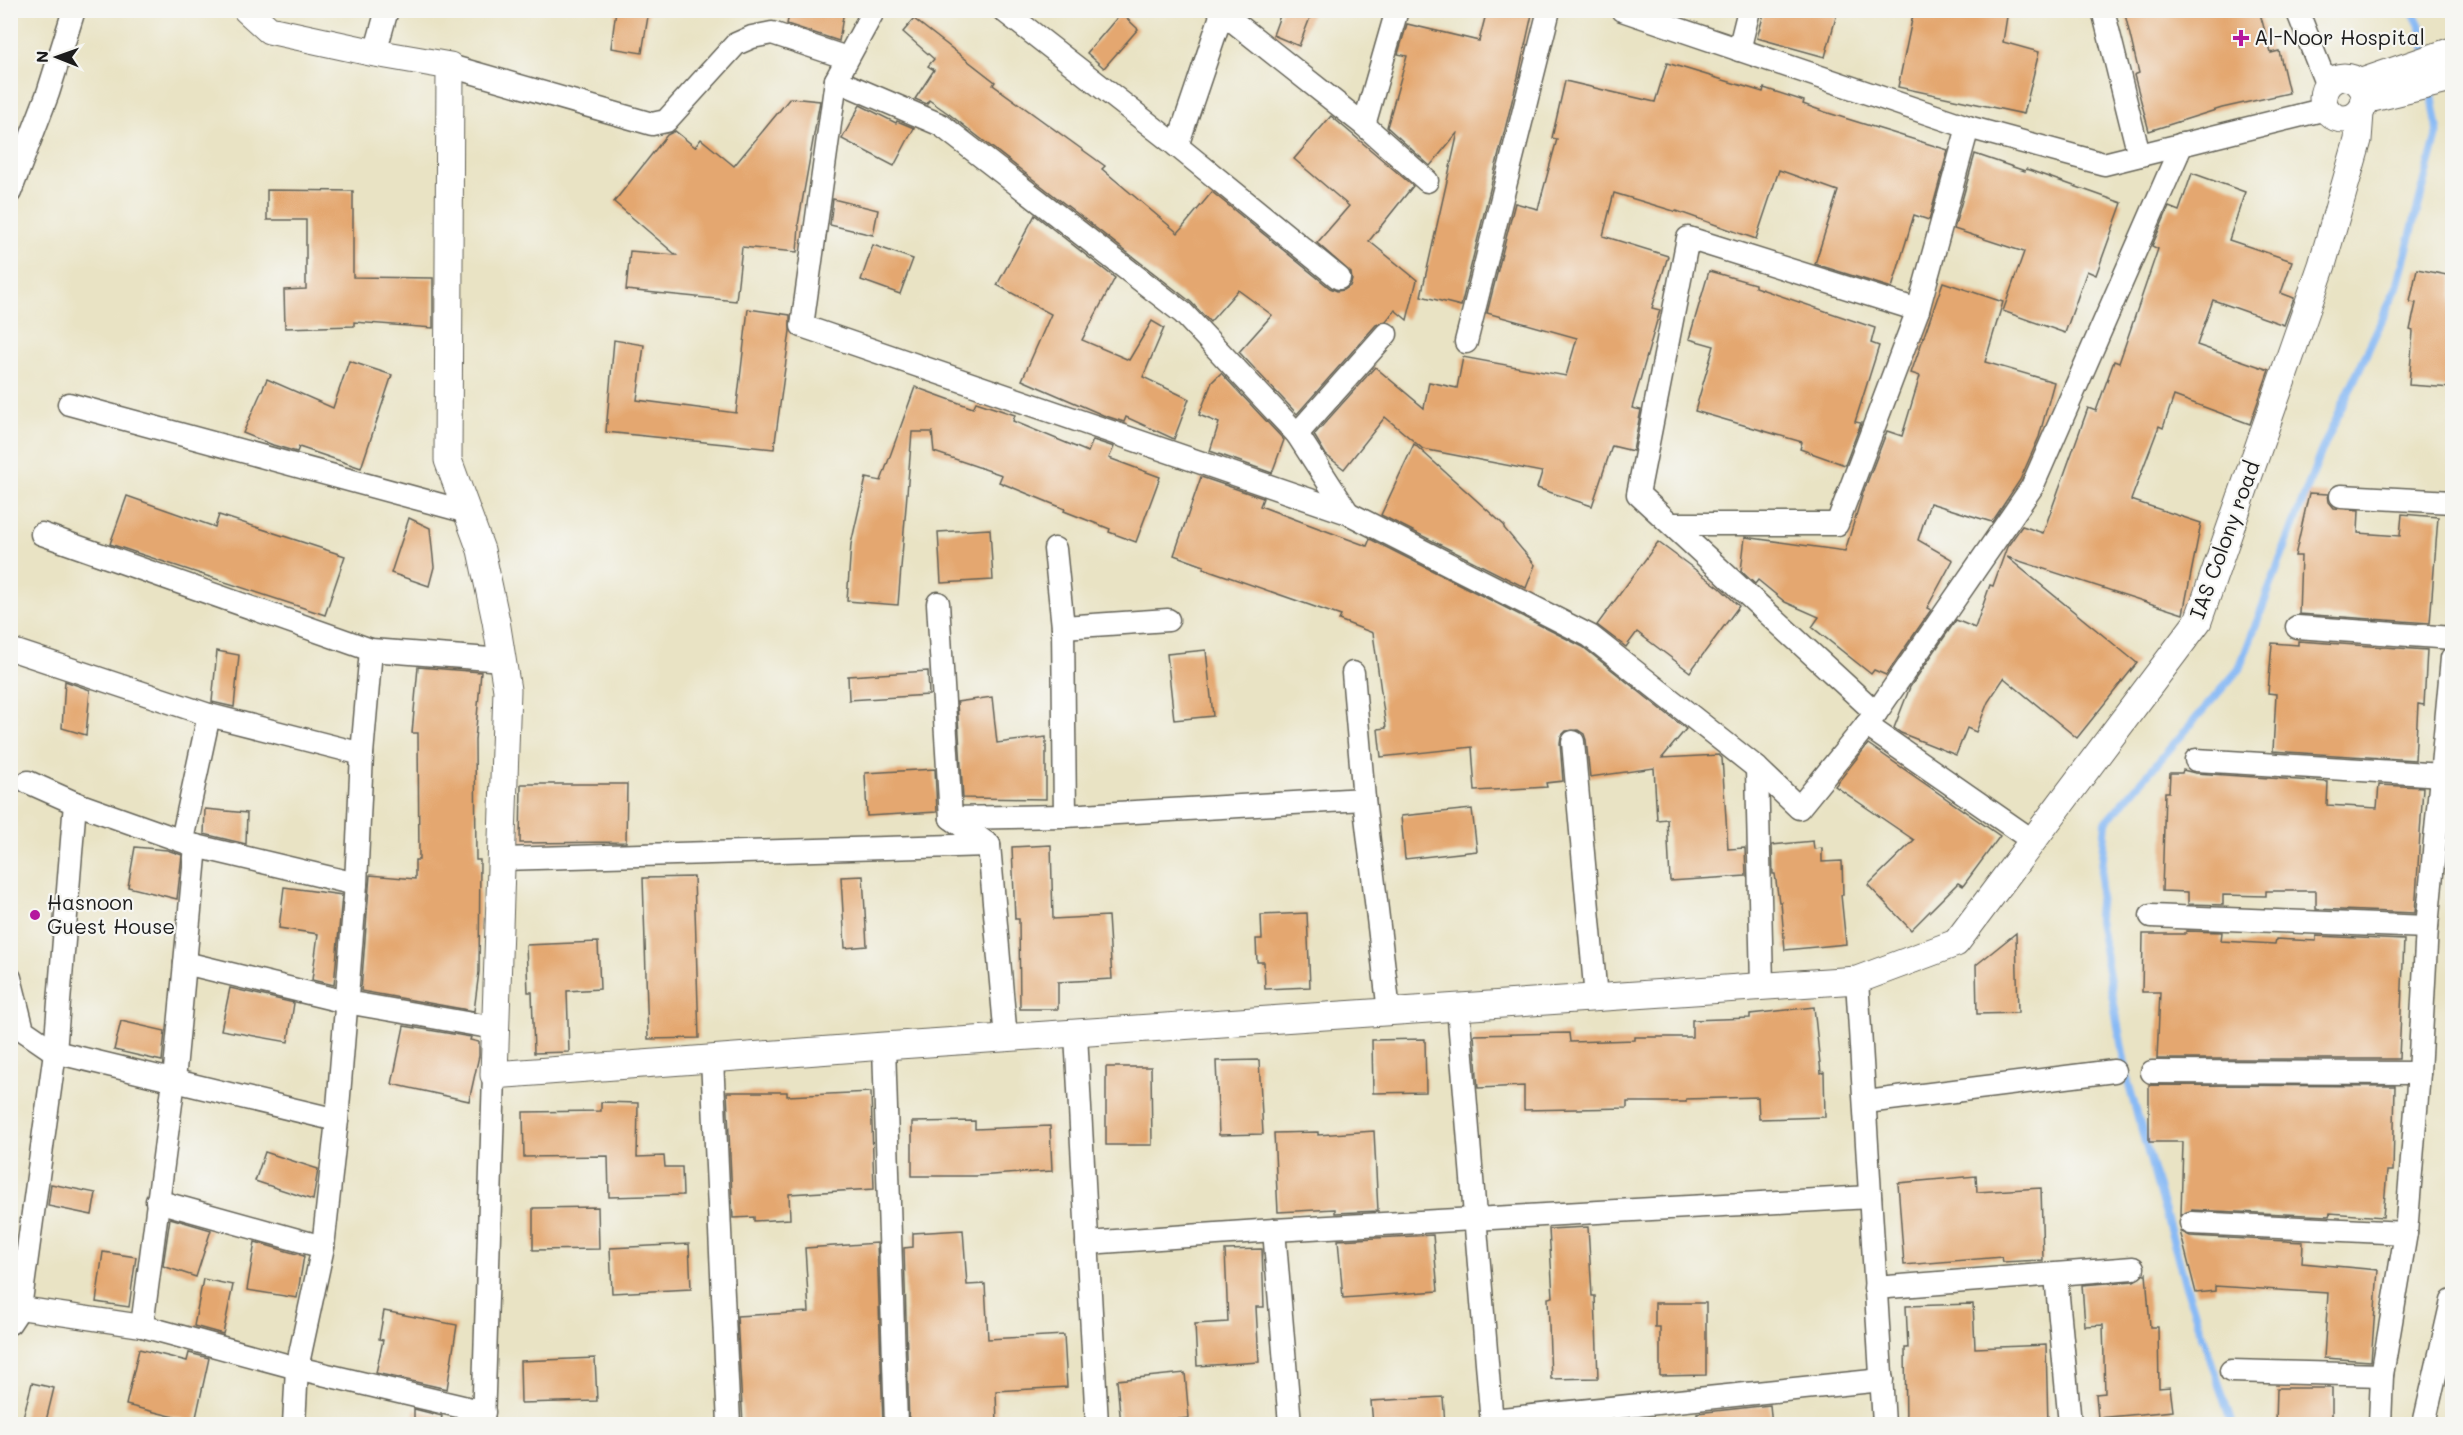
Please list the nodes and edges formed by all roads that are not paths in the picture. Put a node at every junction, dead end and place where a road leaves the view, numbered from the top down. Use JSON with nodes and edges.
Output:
{"nodes":[{"id":1,"x":74,"y":10,"type":"edge"},
{"id":2,"x":247,"y":10,"type":"edge"},
{"id":3,"x":387,"y":10,"type":"edge"},
{"id":4,"x":874,"y":10,"type":"edge"},
{"id":5,"x":1003,"y":10,"type":"edge"},
{"id":6,"x":1397,"y":10,"type":"edge"},
{"id":7,"x":1549,"y":10,"type":"edge"},
{"id":8,"x":1622,"y":10,"type":"edge"},
{"id":9,"x":1749,"y":10,"type":"edge"},
{"id":10,"x":2103,"y":10,"type":"edge"},
{"id":11,"x":2297,"y":10,"type":"edge"},
{"id":12,"x":1221,"y":11,"type":"edge"},
{"id":13,"x":1739,"y":50,"type":"junction"},
{"id":14,"x":375,"y":53,"type":"junction"},
{"id":15,"x":847,"y":58,"type":"junction"},
{"id":16,"x":450,"y":66,"type":"junction"},
{"id":17,"x":2437,"y":69,"type":"edge"},
{"id":18,"x":836,"y":80,"type":"junction"},
{"id":19,"x":2327,"y":98,"type":"junction"},
{"id":20,"x":2361,"y":99,"type":"junction"},
{"id":21,"x":1364,"y":125,"type":"junction"},
{"id":22,"x":1968,"y":127,"type":"junction"},
{"id":23,"x":2182,"y":144,"type":"junction"},
{"id":24,"x":1177,"y":146,"type":"junction"},
{"id":25,"x":2139,"y":155,"type":"junction"},
{"id":26,"x":1427,"y":181,"type":"dead end"},
{"id":27,"x":10,"y":192,"type":"edge"},
{"id":28,"x":1339,"y":278,"type":"dead end"},
{"id":29,"x":1918,"y":310,"type":"junction"},
{"id":30,"x":1386,"y":334,"type":"dead end"},
{"id":31,"x":1466,"y":342,"type":"dead end"},
{"id":32,"x":69,"y":404,"type":"dead end"},
{"id":33,"x":1296,"y":434,"type":"junction"},
{"id":34,"x":2341,"y":496,"type":"dead end"},
{"id":35,"x":2452,"y":502,"type":"edge"},
{"id":36,"x":467,"y":512,"type":"junction"},
{"id":37,"x":1348,"y":513,"type":"junction"},
{"id":38,"x":1673,"y":524,"type":"junction"},
{"id":39,"x":42,"y":534,"type":"dead end"},
{"id":40,"x":1054,"y":549,"type":"dead end"},
{"id":41,"x":938,"y":603,"type":"dead end"},
{"id":42,"x":1167,"y":620,"type":"dead end"},
{"id":43,"x":1063,"y":627,"type":"junction"},
{"id":44,"x":2297,"y":627,"type":"dead end"},
{"id":45,"x":2452,"y":638,"type":"edge"},
{"id":46,"x":10,"y":649,"type":"edge"},
{"id":47,"x":371,"y":650,"type":"junction"},
{"id":48,"x":2452,"y":657,"type":"edge"},
{"id":49,"x":503,"y":660,"type":"junction"},
{"id":50,"x":1353,"y":673,"type":"dead end"},
{"id":51,"x":209,"y":715,"type":"junction"},
{"id":52,"x":1871,"y":719,"type":"junction"},
{"id":53,"x":1573,"y":742,"type":"dead end"},
{"id":54,"x":362,"y":754,"type":"junction"},
{"id":55,"x":2196,"y":760,"type":"dead end"},
{"id":56,"x":1757,"y":768,"type":"junction"},
{"id":57,"x":2443,"y":775,"type":"junction"},
{"id":58,"x":28,"y":782,"type":"dead end"},
{"id":59,"x":1364,"y":799,"type":"junction"},
{"id":60,"x":75,"y":803,"type":"junction"},
{"id":61,"x":1065,"y":816,"type":"junction"},
{"id":62,"x":951,"y":818,"type":"junction"},
{"id":63,"x":2033,"y":841,"type":"junction"},
{"id":64,"x":189,"y":843,"type":"junction"},
{"id":65,"x":989,"y":845,"type":"junction"},
{"id":66,"x":502,"y":859,"type":"junction"},
{"id":67,"x":356,"y":884,"type":"junction"},
{"id":68,"x":2151,"y":916,"type":"dead end"},
{"id":69,"x":2427,"y":927,"type":"junction"},
{"id":70,"x":185,"y":963,"type":"junction"},
{"id":71,"x":10,"y":978,"type":"edge"},
{"id":72,"x":1857,"y":980,"type":"junction"},
{"id":73,"x":1762,"y":986,"type":"junction"},
{"id":74,"x":1596,"y":998,"type":"junction"},
{"id":75,"x":346,"y":1002,"type":"junction"},
{"id":76,"x":1458,"y":1006,"type":"junction"},
{"id":77,"x":1389,"y":1012,"type":"junction"},
{"id":78,"x":495,"y":1028,"type":"junction"},
{"id":79,"x":1076,"y":1034,"type":"junction"},
{"id":80,"x":1006,"y":1039,"type":"junction"},
{"id":81,"x":884,"y":1046,"type":"junction"},
{"id":82,"x":55,"y":1052,"type":"junction"},
{"id":83,"x":712,"y":1059,"type":"junction"},
{"id":84,"x":2114,"y":1071,"type":"dead end"},
{"id":85,"x":2152,"y":1072,"type":"dead end"},
{"id":86,"x":2419,"y":1073,"type":"junction"},
{"id":87,"x":494,"y":1075,"type":"junction"},
{"id":88,"x":174,"y":1080,"type":"junction"},
{"id":89,"x":1866,"y":1102,"type":"junction"},
{"id":90,"x":337,"y":1120,"type":"junction"},
{"id":91,"x":1870,"y":1197,"type":"junction"},
{"id":92,"x":157,"y":1201,"type":"junction"},
{"id":93,"x":1476,"y":1220,"type":"junction"},
{"id":94,"x":2192,"y":1223,"type":"dead end"},
{"id":95,"x":1274,"y":1230,"type":"junction"},
{"id":96,"x":2406,"y":1233,"type":"junction"},
{"id":97,"x":1087,"y":1243,"type":"junction"},
{"id":98,"x":323,"y":1246,"type":"junction"},
{"id":99,"x":2133,"y":1268,"type":"dead end"},
{"id":100,"x":2056,"y":1276,"type":"junction"},
{"id":101,"x":1875,"y":1288,"type":"junction"},
{"id":102,"x":2452,"y":1301,"type":"edge"},
{"id":103,"x":15,"y":1315,"type":"edge"},
{"id":104,"x":142,"y":1326,"type":"junction"},
{"id":105,"x":297,"y":1368,"type":"junction"},
{"id":106,"x":2231,"y":1371,"type":"dead end"},
{"id":107,"x":2382,"y":1375,"type":"junction"},
{"id":108,"x":1882,"y":1380,"type":"junction"},
{"id":109,"x":484,"y":1418,"type":"edge"},
{"id":110,"x":1492,"y":1422,"type":"edge"},
{"id":111,"x":294,"y":1425,"type":"edge"},
{"id":112,"x":729,"y":1425,"type":"edge"},
{"id":113,"x":896,"y":1425,"type":"edge"},
{"id":114,"x":1097,"y":1425,"type":"edge"},
{"id":115,"x":1290,"y":1425,"type":"edge"},
{"id":116,"x":1884,"y":1425,"type":"edge"},
{"id":117,"x":2070,"y":1425,"type":"edge"},
{"id":118,"x":2380,"y":1425,"type":"edge"},
{"id":119,"x":2424,"y":1425,"type":"edge"}],
"edges":[{"from":1,"to":27,"type":"street"},
{"from":2,"to":14,"type":"street"},
{"from":3,"to":14,"type":"street"},
{"from":4,"to":15,"type":"street"},
{"from":5,"to":24,"type":"street"},
{"from":6,"to":21,"type":"street"},
{"from":7,"to":31,"type":"street"},
{"from":8,"to":13,"type":"street"},
{"from":9,"to":13,"type":"street"},
{"from":10,"to":25,"type":"street"},
{"from":11,"to":19,"type":"street"},
{"from":12,"to":21,"type":"street"},
{"from":12,"to":24,"type":"street"},
{"from":13,"to":22,"type":"street"},
{"from":14,"to":16,"type":"street"},
{"from":15,"to":16,"type":"street"},
{"from":15,"to":18,"type":"street"},
{"from":16,"to":36,"type":"street"},
{"from":17,"to":20,"type":"street"},
{"from":18,"to":33,"type":"street"},
{"from":18,"to":37,"type":"street"},
{"from":19,"to":20,"type":"street"},
{"from":19,"to":20,"type":"street"},
{"from":19,"to":23,"type":"street"},
{"from":20,"to":63,"type":"street","name":"IAS Colony road"},
{"from":21,"to":26,"type":"street"},
{"from":22,"to":25,"type":"street"},
{"from":22,"to":29,"type":"street"},
{"from":23,"to":25,"type":"street"},
{"from":23,"to":52,"type":"street"},
{"from":24,"to":28,"type":"street"},
{"from":29,"to":38,"type":"street"},
{"from":29,"to":38,"type":"street"},
{"from":30,"to":33,"type":"street"},
{"from":32,"to":36,"type":"street"},
{"from":33,"to":37,"type":"street"},
{"from":34,"to":35,"type":"street"},
{"from":36,"to":49,"type":"street"},
{"from":37,"to":56,"type":"street"},
{"from":38,"to":52,"type":"street"},
{"from":39,"to":47,"type":"street"},
{"from":40,"to":43,"type":"street"},
{"from":41,"to":62,"type":"street"},
{"from":42,"to":43,"type":"street"},
{"from":43,"to":61,"type":"street"},
{"from":44,"to":45,"type":"street"},
{"from":46,"to":51,"type":"street"},
{"from":47,"to":49,"type":"street"},
{"from":47,"to":54,"type":"street"},
{"from":48,"to":57,"type":"street"},
{"from":49,"to":66,"type":"street"},
{"from":50,"to":59,"type":"street"},
{"from":51,"to":54,"type":"street"},
{"from":51,"to":64,"type":"street"},
{"from":52,"to":56,"type":"street"},
{"from":52,"to":63,"type":"street"},
{"from":53,"to":74,"type":"street"},
{"from":54,"to":67,"type":"street"},
{"from":55,"to":57,"type":"street"},
{"from":56,"to":73,"type":"street"},
{"from":57,"to":69,"type":"street"},
{"from":58,"to":60,"type":"street"},
{"from":59,"to":61,"type":"street"},
{"from":59,"to":77,"type":"street"},
{"from":60,"to":64,"type":"street"},
{"from":60,"to":82,"type":"street"},
{"from":61,"to":62,"type":"street"},
{"from":62,"to":65,"type":"street"},
{"from":63,"to":72,"type":"street","name":"IAS Colony road"},
{"from":64,"to":67,"type":"street"},
{"from":64,"to":70,"type":"street"},
{"from":65,"to":66,"type":"street"},
{"from":65,"to":80,"type":"street"},
{"from":66,"to":78,"type":"street"},
{"from":67,"to":75,"type":"street"},
{"from":68,"to":69,"type":"street"},
{"from":69,"to":86,"type":"street"},
{"from":70,"to":75,"type":"street"},
{"from":70,"to":88,"type":"street"},
{"from":71,"to":82,"type":"street"},
{"from":72,"to":73,"type":"street","name":"IAS Colony road"},
{"from":72,"to":89,"type":"street"},
{"from":73,"to":74,"type":"street","name":"IAS Colony road"},
{"from":74,"to":76,"type":"street","name":"IAS Colony road"},
{"from":75,"to":78,"type":"street"},
{"from":75,"to":90,"type":"street"},
{"from":76,"to":77,"type":"street","name":"IAS Colony road"},
{"from":76,"to":93,"type":"street"},
{"from":77,"to":79,"type":"street","name":"IAS Colony road"},
{"from":78,"to":87,"type":"street"},
{"from":79,"to":80,"type":"street","name":"IAS Colony road"},
{"from":79,"to":97,"type":"street"},
{"from":80,"to":81,"type":"street","name":"IAS Colony road"},
{"from":81,"to":83,"type":"street","name":"IAS Colony road"},
{"from":81,"to":113,"type":"street"},
{"from":82,"to":88,"type":"street"},
{"from":82,"to":103,"type":"street"},
{"from":83,"to":87,"type":"street","name":"IAS Colony road"},
{"from":83,"to":112,"type":"street"},
{"from":84,"to":89,"type":"street"},
{"from":85,"to":86,"type":"street"},
{"from":86,"to":96,"type":"street"},
{"from":87,"to":109,"type":"street"},
{"from":88,"to":90,"type":"street"},
{"from":88,"to":92,"type":"street"},
{"from":89,"to":91,"type":"street"},
{"from":90,"to":98,"type":"street"},
{"from":91,"to":93,"type":"street"},
{"from":91,"to":101,"type":"street"},
{"from":92,"to":98,"type":"street"},
{"from":92,"to":104,"type":"street"},
{"from":93,"to":95,"type":"street"},
{"from":93,"to":110,"type":"street"},
{"from":94,"to":96,"type":"street"},
{"from":95,"to":97,"type":"street"},
{"from":95,"to":115,"type":"street"},
{"from":96,"to":107,"type":"street"},
{"from":97,"to":114,"type":"street"},
{"from":98,"to":105,"type":"street"},
{"from":99,"to":100,"type":"street"},
{"from":100,"to":101,"type":"street"},
{"from":100,"to":117,"type":"street"},
{"from":101,"to":108,"type":"street"},
{"from":102,"to":119,"type":"street"},
{"from":103,"to":104,"type":"street"},
{"from":104,"to":105,"type":"street"},
{"from":105,"to":109,"type":"street"},
{"from":105,"to":111,"type":"street"},
{"from":106,"to":107,"type":"street"},
{"from":107,"to":118,"type":"street"},
{"from":108,"to":110,"type":"street"},
{"from":108,"to":116,"type":"street"}]}
